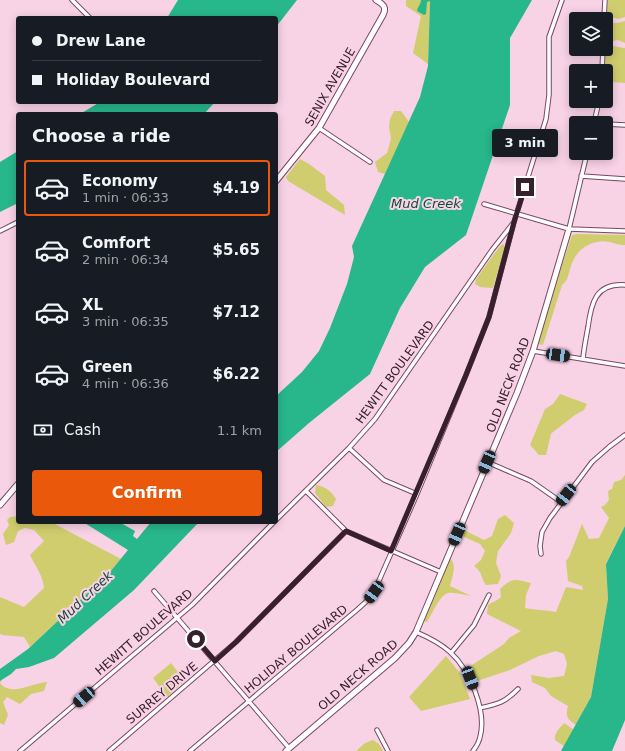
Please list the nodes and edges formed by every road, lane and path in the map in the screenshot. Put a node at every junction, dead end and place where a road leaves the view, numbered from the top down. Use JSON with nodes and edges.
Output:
{"nodes":[{"id":1,"x":72,"y":0,"type":"edge"},
{"id":2,"x":376,"y":0,"type":"edge"},
{"id":3,"x":562,"y":0,"type":"edge"},
{"id":4,"x":605,"y":0,"type":"edge"},
{"id":5,"x":604,"y":12,"type":"edge"},
{"id":6,"x":88,"y":16,"type":"edge"},
{"id":7,"x":613,"y":124,"type":"edge"},
{"id":8,"x":625,"y":125,"type":"edge"},
{"id":9,"x":319,"y":128,"type":"junction"},
{"id":10,"x":584,"y":160,"type":"edge"},
{"id":11,"x":370,"y":162,"type":"dead end"},
{"id":12,"x":581,"y":176,"type":"junction"},
{"id":13,"x":278,"y":179,"type":"edge"},
{"id":14,"x":625,"y":179,"type":"edge"},
{"id":15,"x":484,"y":204,"type":"dead end"},
{"id":16,"x":517,"y":214,"type":"junction"},
{"id":17,"x":514,"y":222,"type":"junction"},
{"id":18,"x":16,"y":223,"type":"edge"},
{"id":19,"x":569,"y":229,"type":"junction"},
{"id":20,"x":0,"y":231,"type":"edge"},
{"id":21,"x":625,"y":231,"type":"edge"},
{"id":22,"x":625,"y":285,"type":"edge"},
{"id":23,"x":533,"y":351,"type":"junction"},
{"id":24,"x":583,"y":358,"type":"junction"},
{"id":25,"x":625,"y":366,"type":"edge"},
{"id":26,"x":625,"y":435,"type":"edge"},
{"id":27,"x":349,"y":448,"type":"junction"},
{"id":28,"x":487,"y":462,"type":"junction"},
{"id":29,"x":16,"y":486,"type":"edge"},
{"id":30,"x":306,"y":491,"type":"junction"},
{"id":31,"x":417,"y":494,"type":"junction"},
{"id":32,"x":561,"y":502,"type":"junction"},
{"id":33,"x":0,"y":505,"type":"edge"},
{"id":34,"x":278,"y":518,"type":"edge"},
{"id":35,"x":272,"y":524,"type":"edge"},
{"id":36,"x":346,"y":531,"type":"junction"},
{"id":37,"x":391,"y":551,"type":"junction"},
{"id":38,"x":541,"y":554,"type":"dead end"},
{"id":39,"x":441,"y":572,"type":"junction"},
{"id":40,"x":154,"y":591,"type":"dead end"},
{"id":41,"x":489,"y":595,"type":"dead end"},
{"id":42,"x":178,"y":617,"type":"junction"},
{"id":43,"x":416,"y":632,"type":"junction"},
{"id":44,"x":451,"y":653,"type":"junction"},
{"id":45,"x":215,"y":661,"type":"junction"},
{"id":46,"x":518,"y":689,"type":"dead end"},
{"id":47,"x":249,"y":702,"type":"junction"},
{"id":48,"x":480,"y":708,"type":"junction"},
{"id":49,"x":376,"y":730,"type":"dead end"},
{"id":50,"x":287,"y":750,"type":"edge"},
{"id":51,"x":20,"y":751,"type":"edge"},
{"id":52,"x":109,"y":751,"type":"edge"},
{"id":53,"x":190,"y":751,"type":"edge"},
{"id":54,"x":388,"y":751,"type":"edge"},
{"id":55,"x":473,"y":751,"type":"edge"}],
"edges":[{"from":1,"to":6,"type":"street"},
{"from":2,"to":9,"type":"street","name":"SENIX AVENUE"},
{"from":3,"to":16,"type":"street","name":"HOLIDAY BOULEVARD"},
{"from":4,"to":5,"type":"street"},
{"from":7,"to":8,"type":"street"},
{"from":9,"to":11,"type":"street"},
{"from":9,"to":13,"type":"street","name":"SENIX AVENUE"},
{"from":10,"to":12,"type":"street"},
{"from":12,"to":14,"type":"street"},
{"from":12,"to":19,"type":"street"},
{"from":15,"to":16,"type":"street"},
{"from":16,"to":17,"type":"street","name":"HOLIDAY BOULEVARD"},
{"from":16,"to":19,"type":"street"},
{"from":17,"to":27,"type":"street","name":"HEWITT BOULEVARD"},
{"from":17,"to":31,"type":"street","name":"HOLIDAY BOULEVARD"},
{"from":18,"to":20,"type":"street"},
{"from":19,"to":21,"type":"street"},
{"from":19,"to":23,"type":"street","name":"OLD NECK ROAD"},
{"from":22,"to":24,"type":"street"},
{"from":23,"to":24,"type":"street"},
{"from":23,"to":28,"type":"street","name":"OLD NECK ROAD"},
{"from":24,"to":25,"type":"street"},
{"from":26,"to":32,"type":"street"},
{"from":27,"to":30,"type":"street","name":"HEWITT BOULEVARD"},
{"from":27,"to":31,"type":"street"},
{"from":28,"to":32,"type":"street"},
{"from":28,"to":39,"type":"street","name":"OLD NECK ROAD"},
{"from":29,"to":33,"type":"street"},
{"from":30,"to":34,"type":"street","name":"HEWITT BOULEVARD"},
{"from":30,"to":36,"type":"street"},
{"from":31,"to":37,"type":"street","name":"HOLIDAY BOULEVARD"},
{"from":32,"to":38,"type":"street"},
{"from":35,"to":42,"type":"street","name":"HEWITT BOULEVARD"},
{"from":36,"to":37,"type":"street"},
{"from":36,"to":45,"type":"street","name":"SURREY DRIVE"},
{"from":37,"to":39,"type":"street"},
{"from":37,"to":47,"type":"street","name":"HOLIDAY BOULEVARD"},
{"from":39,"to":43,"type":"street","name":"OLD NECK ROAD"},
{"from":40,"to":42,"type":"street"},
{"from":41,"to":44,"type":"street"},
{"from":42,"to":45,"type":"street"},
{"from":42,"to":51,"type":"street","name":"HEWITT BOULEVARD"},
{"from":43,"to":44,"type":"street"},
{"from":43,"to":50,"type":"street","name":"OLD NECK ROAD"},
{"from":44,"to":48,"type":"street"},
{"from":45,"to":47,"type":"street"},
{"from":45,"to":52,"type":"street","name":"SURREY DRIVE"},
{"from":46,"to":48,"type":"street"},
{"from":47,"to":50,"type":"street"},
{"from":47,"to":53,"type":"street","name":"HOLIDAY BOULEVARD"},
{"from":48,"to":55,"type":"street"},
{"from":49,"to":54,"type":"street"}]}
